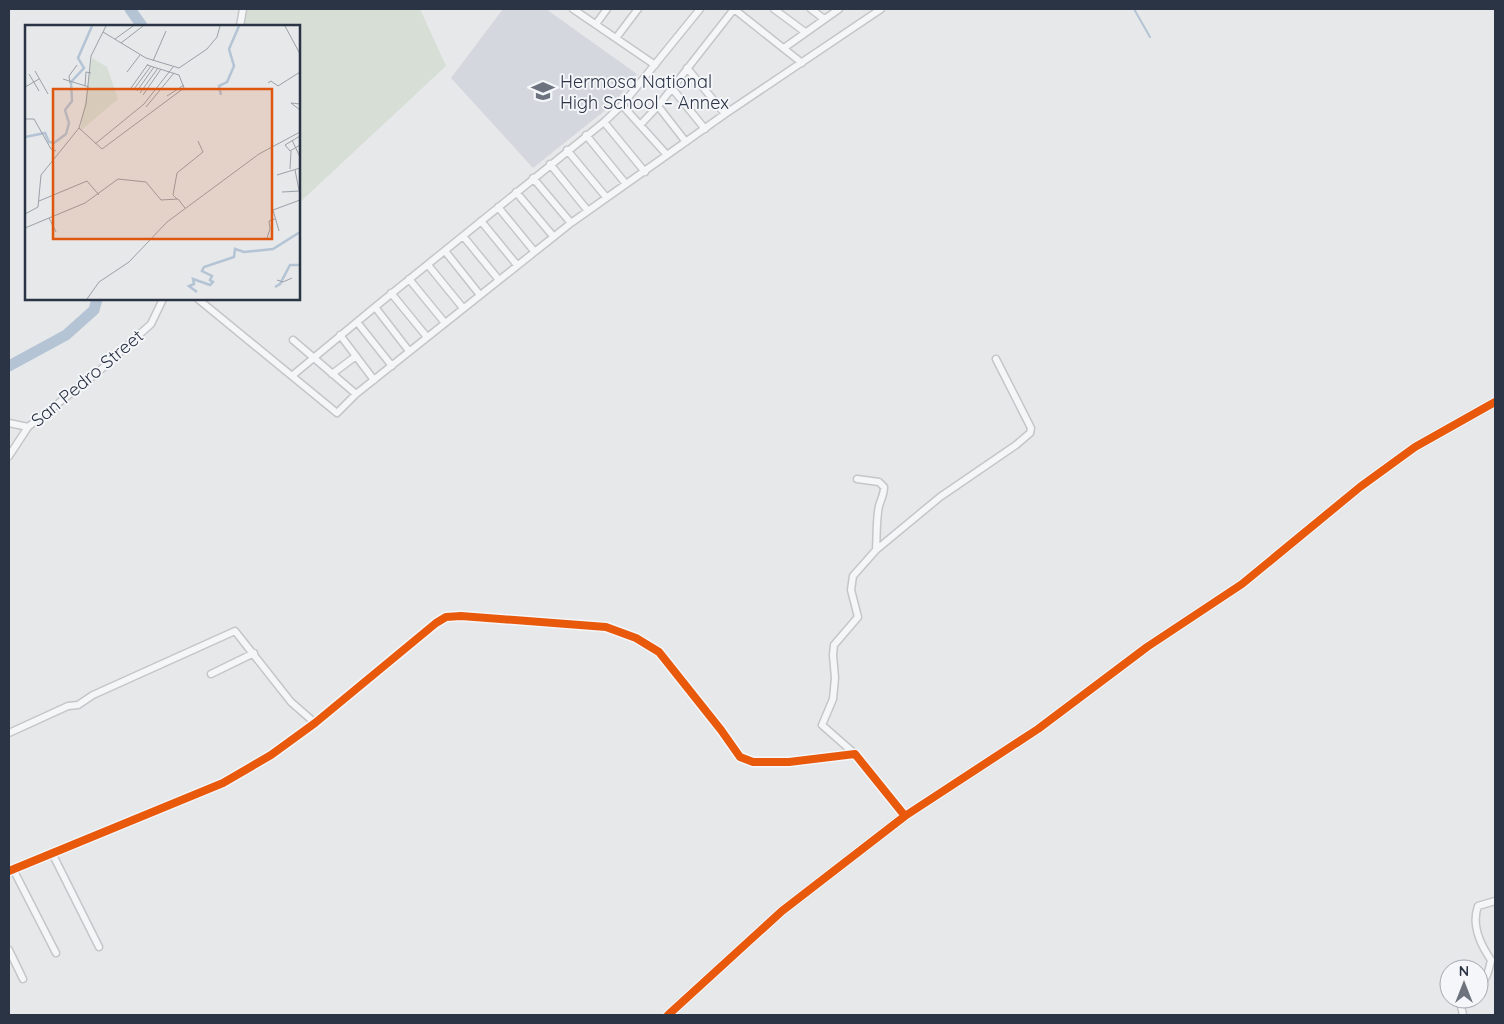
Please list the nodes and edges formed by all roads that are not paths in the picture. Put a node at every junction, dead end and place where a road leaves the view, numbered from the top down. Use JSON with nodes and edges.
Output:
{"nodes":[{"id":1,"x":243,"y":9,"type":"edge"},
{"id":2,"x":576,"y":9,"type":"edge"},
{"id":3,"x":607,"y":9,"type":"edge"},
{"id":4,"x":638,"y":9,"type":"edge"},
{"id":5,"x":700,"y":9,"type":"edge"},
{"id":6,"x":734,"y":9,"type":"edge"},
{"id":7,"x":774,"y":9,"type":"edge"},
{"id":8,"x":812,"y":9,"type":"edge"},
{"id":9,"x":839,"y":9,"type":"edge"},
{"id":10,"x":881,"y":9,"type":"edge"},
{"id":11,"x":824,"y":19,"type":"junction"},
{"id":12,"x":596,"y":24,"type":"junction"},
{"id":13,"x":240,"y":25,"type":"edge"},
{"id":14,"x":805,"y":32,"type":"junction"},
{"id":15,"x":616,"y":38,"type":"junction"},
{"id":16,"x":784,"y":48,"type":"junction"},
{"id":17,"x":802,"y":63,"type":"junction"},
{"id":18,"x":655,"y":65,"type":"junction"},
{"id":19,"x":687,"y":68,"type":"junction"},
{"id":20,"x":671,"y":87,"type":"junction"},
{"id":21,"x":622,"y":105,"type":"junction"},
{"id":22,"x":658,"y":106,"type":"junction"},
{"id":23,"x":725,"y":114,"type":"junction"},
{"id":24,"x":604,"y":122,"type":"junction"},
{"id":25,"x":641,"y":124,"type":"junction"},
{"id":26,"x":705,"y":129,"type":"junction"},
{"id":27,"x":586,"y":135,"type":"junction"},
{"id":28,"x":686,"y":142,"type":"junction"},
{"id":29,"x":567,"y":150,"type":"junction"},
{"id":30,"x":666,"y":155,"type":"junction"},
{"id":31,"x":550,"y":164,"type":"junction"},
{"id":32,"x":645,"y":172,"type":"junction"},
{"id":33,"x":534,"y":178,"type":"junction"},
{"id":34,"x":626,"y":184,"type":"junction"},
{"id":35,"x":516,"y":192,"type":"junction"},
{"id":36,"x":606,"y":197,"type":"junction"},
{"id":37,"x":498,"y":207,"type":"junction"},
{"id":38,"x":588,"y":211,"type":"junction"},
{"id":39,"x":481,"y":221,"type":"junction"},
{"id":40,"x":571,"y":223,"type":"junction"},
{"id":41,"x":463,"y":236,"type":"junction"},
{"id":42,"x":553,"y":236,"type":"junction"},
{"id":43,"x":445,"y":251,"type":"junction"},
{"id":44,"x":534,"y":252,"type":"junction"},
{"id":45,"x":428,"y":265,"type":"junction"},
{"id":46,"x":516,"y":265,"type":"junction"},
{"id":47,"x":409,"y":279,"type":"junction"},
{"id":48,"x":499,"y":280,"type":"junction"},
{"id":49,"x":391,"y":294,"type":"junction"},
{"id":50,"x":480,"y":295,"type":"junction"},
{"id":51,"x":163,"y":300,"type":"edge"},
{"id":52,"x":199,"y":300,"type":"edge"},
{"id":53,"x":375,"y":307,"type":"junction"},
{"id":54,"x":462,"y":308,"type":"junction"},
{"id":55,"x":357,"y":322,"type":"junction"},
{"id":56,"x":445,"y":323,"type":"junction"},
{"id":57,"x":340,"y":335,"type":"junction"},
{"id":58,"x":427,"y":338,"type":"junction"},
{"id":59,"x":292,"y":340,"type":"dead end"},
{"id":60,"x":410,"y":351,"type":"junction"},
{"id":61,"x":356,"y":356,"type":"junction"},
{"id":62,"x":312,"y":358,"type":"junction"},
{"id":63,"x":996,"y":358,"type":"dead end"},
{"id":64,"x":392,"y":366,"type":"junction"},
{"id":65,"x":332,"y":374,"type":"junction"},
{"id":66,"x":293,"y":376,"type":"junction"},
{"id":67,"x":374,"y":380,"type":"junction"},
{"id":68,"x":356,"y":394,"type":"junction"},
{"id":69,"x":1495,"y":402,"type":"edge"},
{"id":70,"x":9,"y":423,"type":"edge"},
{"id":71,"x":28,"y":427,"type":"junction"},
{"id":72,"x":9,"y":456,"type":"edge"},
{"id":73,"x":857,"y":479,"type":"dead end"},
{"id":74,"x":876,"y":550,"type":"junction"},
{"id":75,"x":254,"y":653,"type":"junction"},
{"id":76,"x":211,"y":674,"type":"dead end"},
{"id":77,"x":315,"y":723,"type":"junction"},
{"id":78,"x":9,"y":733,"type":"edge"},
{"id":79,"x":855,"y":754,"type":"junction"},
{"id":80,"x":905,"y":816,"type":"junction"},
{"id":81,"x":52,"y":853,"type":"junction"},
{"id":82,"x":11,"y":870,"type":"edge"},
{"id":83,"x":1495,"y":901,"type":"edge"},
{"id":84,"x":99,"y":947,"type":"dead end"},
{"id":85,"x":9,"y":950,"type":"edge"},
{"id":86,"x":56,"y":953,"type":"dead end"},
{"id":87,"x":1489,"y":971,"type":"edge"},
{"id":88,"x":23,"y":979,"type":"dead end"},
{"id":89,"x":668,"y":1015,"type":"edge"}],
"edges":[{"from":1,"to":13,"type":"street"},
{"from":2,"to":12,"type":"street"},
{"from":3,"to":12,"type":"street"},
{"from":4,"to":15,"type":"street"},
{"from":5,"to":18,"type":"street"},
{"from":6,"to":16,"type":"street"},
{"from":6,"to":19,"type":"street"},
{"from":7,"to":14,"type":"street"},
{"from":8,"to":11,"type":"street"},
{"from":9,"to":11,"type":"street"},
{"from":10,"to":17,"type":"street"},
{"from":11,"to":14,"type":"street"},
{"from":12,"to":15,"type":"street"},
{"from":14,"to":16,"type":"street"},
{"from":15,"to":18,"type":"street"},
{"from":16,"to":17,"type":"street"},
{"from":17,"to":23,"type":"street"},
{"from":18,"to":21,"type":"street"},
{"from":19,"to":20,"type":"street"},
{"from":19,"to":23,"type":"street"},
{"from":20,"to":22,"type":"street"},
{"from":20,"to":26,"type":"street"},
{"from":21,"to":24,"type":"street"},
{"from":21,"to":25,"type":"street"},
{"from":22,"to":25,"type":"street"},
{"from":22,"to":28,"type":"street"},
{"from":23,"to":26,"type":"street"},
{"from":24,"to":27,"type":"street"},
{"from":24,"to":32,"type":"street"},
{"from":25,"to":30,"type":"street"},
{"from":26,"to":28,"type":"street"},
{"from":27,"to":29,"type":"street"},
{"from":27,"to":34,"type":"street"},
{"from":28,"to":30,"type":"street"},
{"from":29,"to":31,"type":"street"},
{"from":29,"to":36,"type":"street"},
{"from":30,"to":32,"type":"street"},
{"from":31,"to":33,"type":"street"},
{"from":31,"to":38,"type":"street"},
{"from":32,"to":34,"type":"street"},
{"from":33,"to":35,"type":"street"},
{"from":33,"to":40,"type":"street"},
{"from":34,"to":36,"type":"street"},
{"from":35,"to":37,"type":"street"},
{"from":35,"to":42,"type":"street"},
{"from":36,"to":38,"type":"street"},
{"from":37,"to":39,"type":"street"},
{"from":37,"to":44,"type":"street"},
{"from":38,"to":40,"type":"street"},
{"from":39,"to":41,"type":"street"},
{"from":39,"to":46,"type":"street"},
{"from":40,"to":42,"type":"street"},
{"from":41,"to":43,"type":"street"},
{"from":41,"to":48,"type":"street"},
{"from":42,"to":44,"type":"street"},
{"from":43,"to":45,"type":"street"},
{"from":43,"to":50,"type":"street"},
{"from":44,"to":46,"type":"street"},
{"from":45,"to":47,"type":"street"},
{"from":45,"to":54,"type":"street"},
{"from":46,"to":48,"type":"street"},
{"from":47,"to":49,"type":"street"},
{"from":47,"to":56,"type":"street"},
{"from":48,"to":50,"type":"street"},
{"from":49,"to":53,"type":"street"},
{"from":49,"to":58,"type":"street"},
{"from":50,"to":54,"type":"street"},
{"from":51,"to":71,"type":"street","name":"San Pedro Street"},
{"from":52,"to":66,"type":"street"},
{"from":53,"to":55,"type":"street"},
{"from":53,"to":60,"type":"street"},
{"from":54,"to":56,"type":"street"},
{"from":55,"to":57,"type":"street"},
{"from":55,"to":64,"type":"street"},
{"from":56,"to":58,"type":"street"},
{"from":57,"to":61,"type":"street"},
{"from":57,"to":62,"type":"street"},
{"from":58,"to":60,"type":"street"},
{"from":59,"to":62,"type":"street"},
{"from":60,"to":64,"type":"street"},
{"from":61,"to":65,"type":"street"},
{"from":61,"to":67,"type":"street"},
{"from":62,"to":65,"type":"street"},
{"from":62,"to":66,"type":"street"},
{"from":63,"to":74,"type":"street"},
{"from":64,"to":67,"type":"street"},
{"from":65,"to":68,"type":"street"},
{"from":66,"to":68,"type":"street"},
{"from":67,"to":68,"type":"street"},
{"from":69,"to":80,"type":"street"},
{"from":70,"to":71,"type":"street"},
{"from":71,"to":72,"type":"street","name":"San Pedro Street"},
{"from":73,"to":74,"type":"street"},
{"from":74,"to":79,"type":"street"},
{"from":75,"to":76,"type":"street"},
{"from":75,"to":77,"type":"street"},
{"from":75,"to":78,"type":"street"},
{"from":77,"to":79,"type":"street"},
{"from":77,"to":81,"type":"street"},
{"from":79,"to":80,"type":"street"},
{"from":80,"to":89,"type":"street"},
{"from":81,"to":82,"type":"street"},
{"from":81,"to":84,"type":"street"},
{"from":82,"to":86,"type":"street"},
{"from":83,"to":87,"type":"street"},
{"from":85,"to":88,"type":"street"}]}
